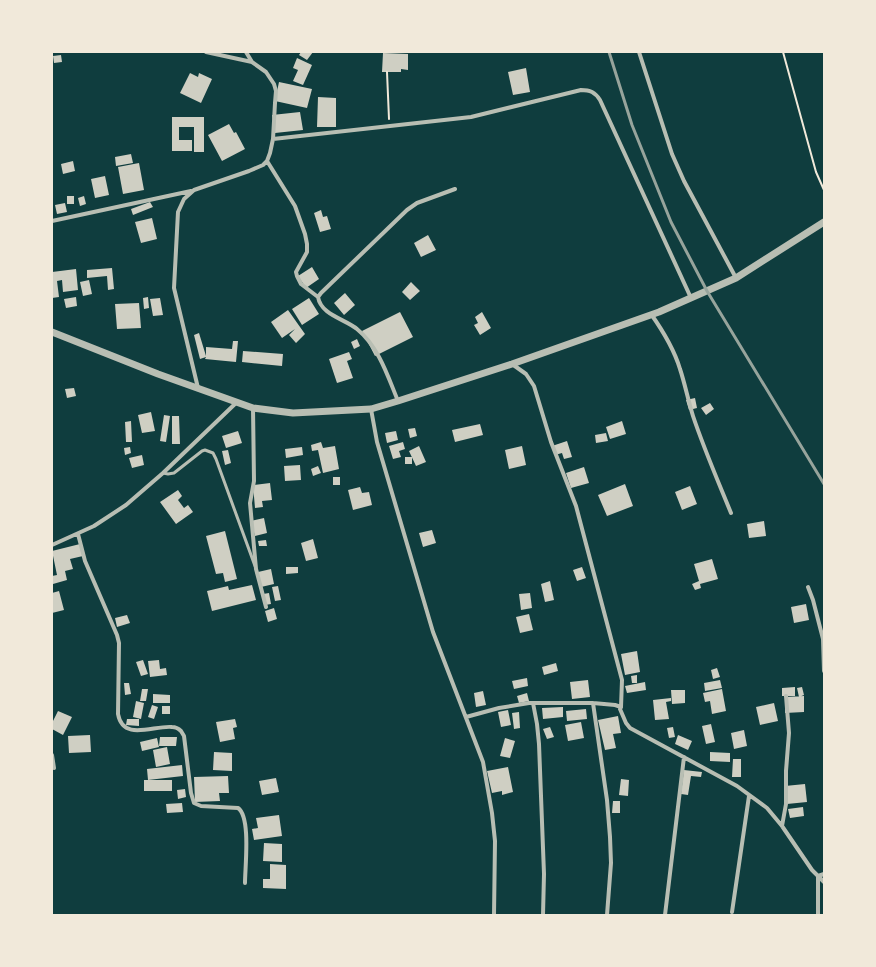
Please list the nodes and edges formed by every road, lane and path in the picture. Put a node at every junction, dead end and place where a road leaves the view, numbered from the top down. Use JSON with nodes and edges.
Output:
{"nodes":[{"id":1,"x":206,"y":52,"type":"edge"},
{"id":2,"x":246,"y":52,"type":"edge"},
{"id":3,"x":639,"y":52,"type":"edge"},
{"id":4,"x":783,"y":52,"type":"edge"},
{"id":5,"x":252,"y":62,"type":"junction"},
{"id":6,"x":387,"y":72,"type":"dead end"},
{"id":7,"x":390,"y":126,"type":"junction"},
{"id":8,"x":273,"y":139,"type":"junction"},
{"id":9,"x":267,"y":161,"type":"junction"},
{"id":10,"x":455,"y":189,"type":"dead end"},
{"id":11,"x":194,"y":190,"type":"junction"},
{"id":12,"x":824,"y":190,"type":"edge"},
{"id":13,"x":52,"y":221,"type":"edge"},
{"id":14,"x":824,"y":222,"type":"edge"},
{"id":15,"x":736,"y":278,"type":"junction"},
{"id":16,"x":318,"y":297,"type":"junction"},
{"id":17,"x":691,"y":298,"type":"junction"},
{"id":18,"x":652,"y":314,"type":"junction"},
{"id":19,"x":52,"y":332,"type":"edge"},
{"id":20,"x":512,"y":364,"type":"junction"},
{"id":21,"x":198,"y":388,"type":"junction"},
{"id":22,"x":237,"y":402,"type":"junction"},
{"id":23,"x":398,"y":402,"type":"junction"},
{"id":24,"x":253,"y":408,"type":"junction"},
{"id":25,"x":371,"y":409,"type":"junction"},
{"id":26,"x":164,"y":473,"type":"junction"},
{"id":27,"x":731,"y":513,"type":"dead end"},
{"id":28,"x":78,"y":534,"type":"junction"},
{"id":29,"x":52,"y":545,"type":"edge"},
{"id":30,"x":256,"y":569,"type":"junction"},
{"id":31,"x":808,"y":587,"type":"dead end"},
{"id":32,"x":266,"y":607,"type":"dead end"},
{"id":33,"x":824,"y":671,"type":"edge"},
{"id":34,"x":786,"y":696,"type":"dead end"},
{"id":35,"x":533,"y":703,"type":"junction"},
{"id":36,"x":593,"y":703,"type":"junction"},
{"id":37,"x":621,"y":707,"type":"junction"},
{"id":38,"x":466,"y":717,"type":"junction"},
{"id":39,"x":52,"y":755,"type":"edge"},
{"id":40,"x":684,"y":757,"type":"junction"},
{"id":41,"x":54,"y":768,"type":"dead end"},
{"id":42,"x":749,"y":796,"type":"junction"},
{"id":43,"x":782,"y":826,"type":"junction"},
{"id":44,"x":824,"y":874,"type":"edge"},
{"id":45,"x":818,"y":876,"type":"junction"},
{"id":46,"x":824,"y":882,"type":"edge"},
{"id":47,"x":245,"y":883,"type":"dead end"},
{"id":48,"x":732,"y":912,"type":"dead end"},
{"id":49,"x":494,"y":915,"type":"edge"},
{"id":50,"x":544,"y":915,"type":"edge"},
{"id":51,"x":607,"y":915,"type":"edge"},
{"id":52,"x":664,"y":915,"type":"edge"},
{"id":53,"x":818,"y":915,"type":"edge"}],
"edges":[{"from":1,"to":5,"type":"street"},
{"from":2,"to":5,"type":"street"},
{"from":3,"to":15,"type":"street"},
{"from":4,"to":12,"type":"path"},
{"from":5,"to":8,"type":"street"},
{"from":6,"to":7,"type":"path"},
{"from":7,"to":8,"type":"street"},
{"from":7,"to":17,"type":"street"},
{"from":8,"to":9,"type":"street"},
{"from":9,"to":11,"type":"street"},
{"from":9,"to":16,"type":"street"},
{"from":10,"to":16,"type":"street"},
{"from":11,"to":13,"type":"street"},
{"from":11,"to":21,"type":"street"},
{"from":14,"to":15,"type":"street"},
{"from":15,"to":17,"type":"street"},
{"from":16,"to":23,"type":"street"},
{"from":17,"to":18,"type":"street"},
{"from":18,"to":20,"type":"street"},
{"from":18,"to":27,"type":"street"},
{"from":19,"to":21,"type":"street"},
{"from":20,"to":23,"type":"street"},
{"from":20,"to":37,"type":"street"},
{"from":21,"to":22,"type":"street"},
{"from":22,"to":24,"type":"street"},
{"from":22,"to":26,"type":"street"},
{"from":23,"to":25,"type":"street"},
{"from":24,"to":25,"type":"street"},
{"from":24,"to":30,"type":"street"},
{"from":25,"to":38,"type":"street"},
{"from":26,"to":28,"type":"street"},
{"from":26,"to":30,"type":"lane"},
{"from":28,"to":29,"type":"street"},
{"from":28,"to":47,"type":"street"},
{"from":30,"to":32,"type":"street"},
{"from":31,"to":33,"type":"street"},
{"from":34,"to":43,"type":"street"},
{"from":35,"to":36,"type":"street"},
{"from":35,"to":38,"type":"street"},
{"from":35,"to":50,"type":"street"},
{"from":36,"to":37,"type":"street"},
{"from":36,"to":51,"type":"street"},
{"from":37,"to":40,"type":"street"},
{"from":38,"to":49,"type":"street"},
{"from":39,"to":41,"type":"street"},
{"from":40,"to":42,"type":"street"},
{"from":40,"to":52,"type":"street"},
{"from":42,"to":43,"type":"street"},
{"from":42,"to":48,"type":"street"},
{"from":43,"to":45,"type":"street"},
{"from":44,"to":45,"type":"street"},
{"from":45,"to":46,"type":"street"},
{"from":45,"to":53,"type":"street"}]}
